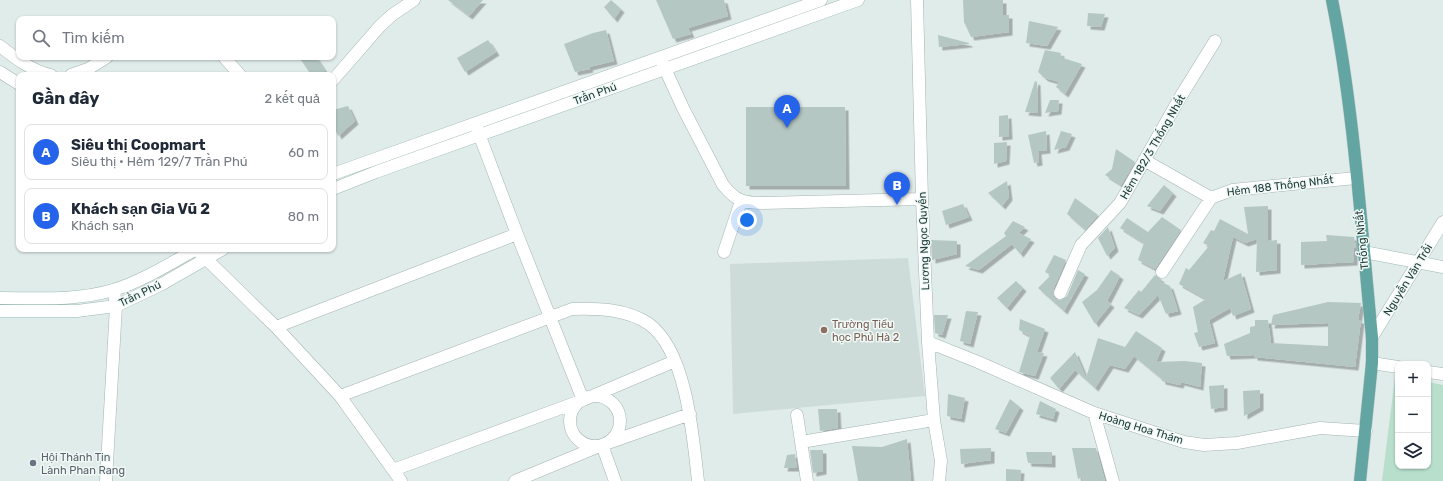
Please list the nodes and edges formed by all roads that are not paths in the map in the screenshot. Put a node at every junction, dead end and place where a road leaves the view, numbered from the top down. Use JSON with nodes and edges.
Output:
{"nodes":[{"id":1,"x":414,"y":0,"type":"edge"},
{"id":2,"x":821,"y":0,"type":"edge"},
{"id":3,"x":858,"y":0,"type":"edge"},
{"id":4,"x":917,"y":0,"type":"edge"},
{"id":5,"x":1332,"y":0,"type":"edge"},
{"id":6,"x":1215,"y":41,"type":"dead end"},
{"id":7,"x":0,"y":46,"type":"edge"},
{"id":8,"x":16,"y":57,"type":"edge"},
{"id":9,"x":20,"y":60,"type":"edge"},
{"id":10,"x":102,"y":60,"type":"edge"},
{"id":11,"x":227,"y":60,"type":"edge"},
{"id":12,"x":663,"y":63,"type":"junction"},
{"id":13,"x":0,"y":72,"type":"edge"},
{"id":14,"x":38,"y":72,"type":"edge"},
{"id":15,"x":80,"y":72,"type":"edge"},
{"id":16,"x":237,"y":72,"type":"edge"},
{"id":17,"x":336,"y":77,"type":"edge"},
{"id":18,"x":16,"y":82,"type":"edge"},
{"id":19,"x":475,"y":123,"type":"junction"},
{"id":20,"x":480,"y":135,"type":"junction"},
{"id":21,"x":1144,"y":160,"type":"junction"},
{"id":22,"x":336,"y":173,"type":"edge"},
{"id":23,"x":1356,"y":178,"type":"junction"},
{"id":24,"x":336,"y":188,"type":"edge"},
{"id":25,"x":922,"y":198,"type":"junction"},
{"id":26,"x":1211,"y":198,"type":"junction"},
{"id":27,"x":741,"y":201,"type":"junction"},
{"id":28,"x":1443,"y":222,"type":"edge"},
{"id":29,"x":517,"y":234,"type":"junction"},
{"id":30,"x":191,"y":252,"type":"edge"},
{"id":31,"x":199,"y":252,"type":"edge"},
{"id":32,"x":218,"y":252,"type":"edge"},
{"id":33,"x":724,"y":252,"type":"dead end"},
{"id":34,"x":1364,"y":252,"type":"junction"},
{"id":35,"x":206,"y":259,"type":"junction"},
{"id":36,"x":1419,"y":263,"type":"junction"},
{"id":37,"x":1443,"y":267,"type":"edge"},
{"id":38,"x":1162,"y":272,"type":"dead end"},
{"id":39,"x":114,"y":290,"type":"junction"},
{"id":40,"x":1060,"y":293,"type":"dead end"},
{"id":41,"x":0,"y":298,"type":"edge"},
{"id":42,"x":116,"y":306,"type":"junction"},
{"id":43,"x":0,"y":311,"type":"edge"},
{"id":44,"x":550,"y":316,"type":"junction"},
{"id":45,"x":276,"y":327,"type":"junction"},
{"id":46,"x":1372,"y":337,"type":"junction"},
{"id":47,"x":928,"y":342,"type":"junction"},
{"id":48,"x":675,"y":361,"type":"junction"},
{"id":49,"x":1372,"y":363,"type":"junction"},
{"id":50,"x":1395,"y":367,"type":"edge"},
{"id":51,"x":1431,"y":372,"type":"edge"},
{"id":52,"x":1443,"y":374,"type":"edge"},
{"id":53,"x":340,"y":396,"type":"junction"},
{"id":54,"x":583,"y":400,"type":"junction"},
{"id":55,"x":1094,"y":413,"type":"junction"},
{"id":56,"x":690,"y":414,"type":"junction"},
{"id":57,"x":797,"y":415,"type":"dead end"},
{"id":58,"x":934,"y":420,"type":"junction"},
{"id":59,"x":1366,"y":431,"type":"junction"},
{"id":60,"x":801,"y":442,"type":"junction"},
{"id":61,"x":602,"y":445,"type":"junction"},
{"id":62,"x":393,"y":470,"type":"junction"},
{"id":63,"x":106,"y":481,"type":"edge"},
{"id":64,"x":401,"y":481,"type":"edge"},
{"id":65,"x":515,"y":481,"type":"edge"},
{"id":66,"x":615,"y":481,"type":"edge"},
{"id":67,"x":698,"y":481,"type":"edge"},
{"id":68,"x":807,"y":481,"type":"edge"},
{"id":69,"x":939,"y":481,"type":"edge"},
{"id":70,"x":1113,"y":481,"type":"edge"},
{"id":71,"x":1360,"y":481,"type":"edge"}],
"edges":[{"from":1,"to":17,"type":"street"},
{"from":2,"to":12,"type":"street","name":"Trần Phú"},
{"from":3,"to":12,"type":"street","name":"Trần Phú"},
{"from":4,"to":25,"type":"street","name":"Lương Ngọc Quyến"},
{"from":5,"to":23,"type":"main road","name":"Thống Nhất"},
{"from":6,"to":21,"type":"street","name":"Hẻm 182/3 Thống Nhất"},
{"from":7,"to":8,"type":"street"},
{"from":9,"to":14,"type":"street"},
{"from":10,"to":15,"type":"street"},
{"from":11,"to":16,"type":"street"},
{"from":12,"to":19,"type":"street","name":"Trần Phú"},
{"from":12,"to":20,"type":"street","name":"Trần Phú"},
{"from":12,"to":27,"type":"street"},
{"from":13,"to":18,"type":"street"},
{"from":19,"to":20,"type":"street"},
{"from":19,"to":22,"type":"street","name":"Trần Phú"},
{"from":20,"to":24,"type":"street","name":"Trần Phú"},
{"from":20,"to":29,"type":"street"},
{"from":21,"to":26,"type":"street","name":"Hẻm 188 Thống Nhất"},
{"from":21,"to":40,"type":"street","name":"Hẻm 182/3 Thống Nhất"},
{"from":23,"to":26,"type":"street","name":"Hẻm 188 Thống Nhất"},
{"from":23,"to":34,"type":"main road","name":"Thống Nhất"},
{"from":25,"to":27,"type":"street"},
{"from":25,"to":47,"type":"street","name":"Lương Ngọc Quyến"},
{"from":26,"to":38,"type":"street"},
{"from":27,"to":33,"type":"street"},
{"from":28,"to":36,"type":"street","name":"Nguyễn Văn Trỗi"},
{"from":29,"to":44,"type":"street"},
{"from":29,"to":45,"type":"street"},
{"from":30,"to":39,"type":"street","name":"Trần Phú"},
{"from":31,"to":35,"type":"street"},
{"from":32,"to":35,"type":"street","name":"Trần Phú"},
{"from":34,"to":36,"type":"street"},
{"from":34,"to":46,"type":"main road","name":"Thống Nhất"},
{"from":35,"to":42,"type":"street","name":"Trần Phú"},
{"from":35,"to":45,"type":"street"},
{"from":36,"to":37,"type":"street"},
{"from":36,"to":46,"type":"street","name":"Nguyễn Văn Trỗi"},
{"from":39,"to":41,"type":"street","name":"Trần Phú"},
{"from":39,"to":42,"type":"street"},
{"from":42,"to":43,"type":"street","name":"Trần Phú"},
{"from":42,"to":63,"type":"street"},
{"from":44,"to":48,"type":"street"},
{"from":44,"to":53,"type":"street"},
{"from":44,"to":54,"type":"street"},
{"from":45,"to":53,"type":"street"},
{"from":46,"to":49,"type":"main road","name":"Thống Nhất"},
{"from":47,"to":55,"type":"street","name":"Hoàng Hoa Thám"},
{"from":47,"to":58,"type":"street","name":"Lương Ngọc Quyến"},
{"from":48,"to":54,"type":"street"},
{"from":48,"to":56,"type":"street"},
{"from":49,"to":50,"type":"street"},
{"from":49,"to":59,"type":"main road","name":"Thống Nhất"},
{"from":51,"to":52,"type":"street"},
{"from":53,"to":62,"type":"street"},
{"from":54,"to":61,"type":"street"},
{"from":54,"to":61,"type":"street"},
{"from":54,"to":62,"type":"street"},
{"from":55,"to":59,"type":"street","name":"Hoàng Hoa Thám"},
{"from":55,"to":70,"type":"street"},
{"from":56,"to":61,"type":"street"},
{"from":56,"to":67,"type":"street"},
{"from":57,"to":60,"type":"street"},
{"from":58,"to":60,"type":"street"},
{"from":58,"to":69,"type":"street","name":"Lương Ngọc Quyến"},
{"from":59,"to":71,"type":"main road","name":"Thống Nhất"},
{"from":60,"to":68,"type":"street"},
{"from":61,"to":65,"type":"street"},
{"from":61,"to":66,"type":"street"},
{"from":62,"to":64,"type":"street"}]}
